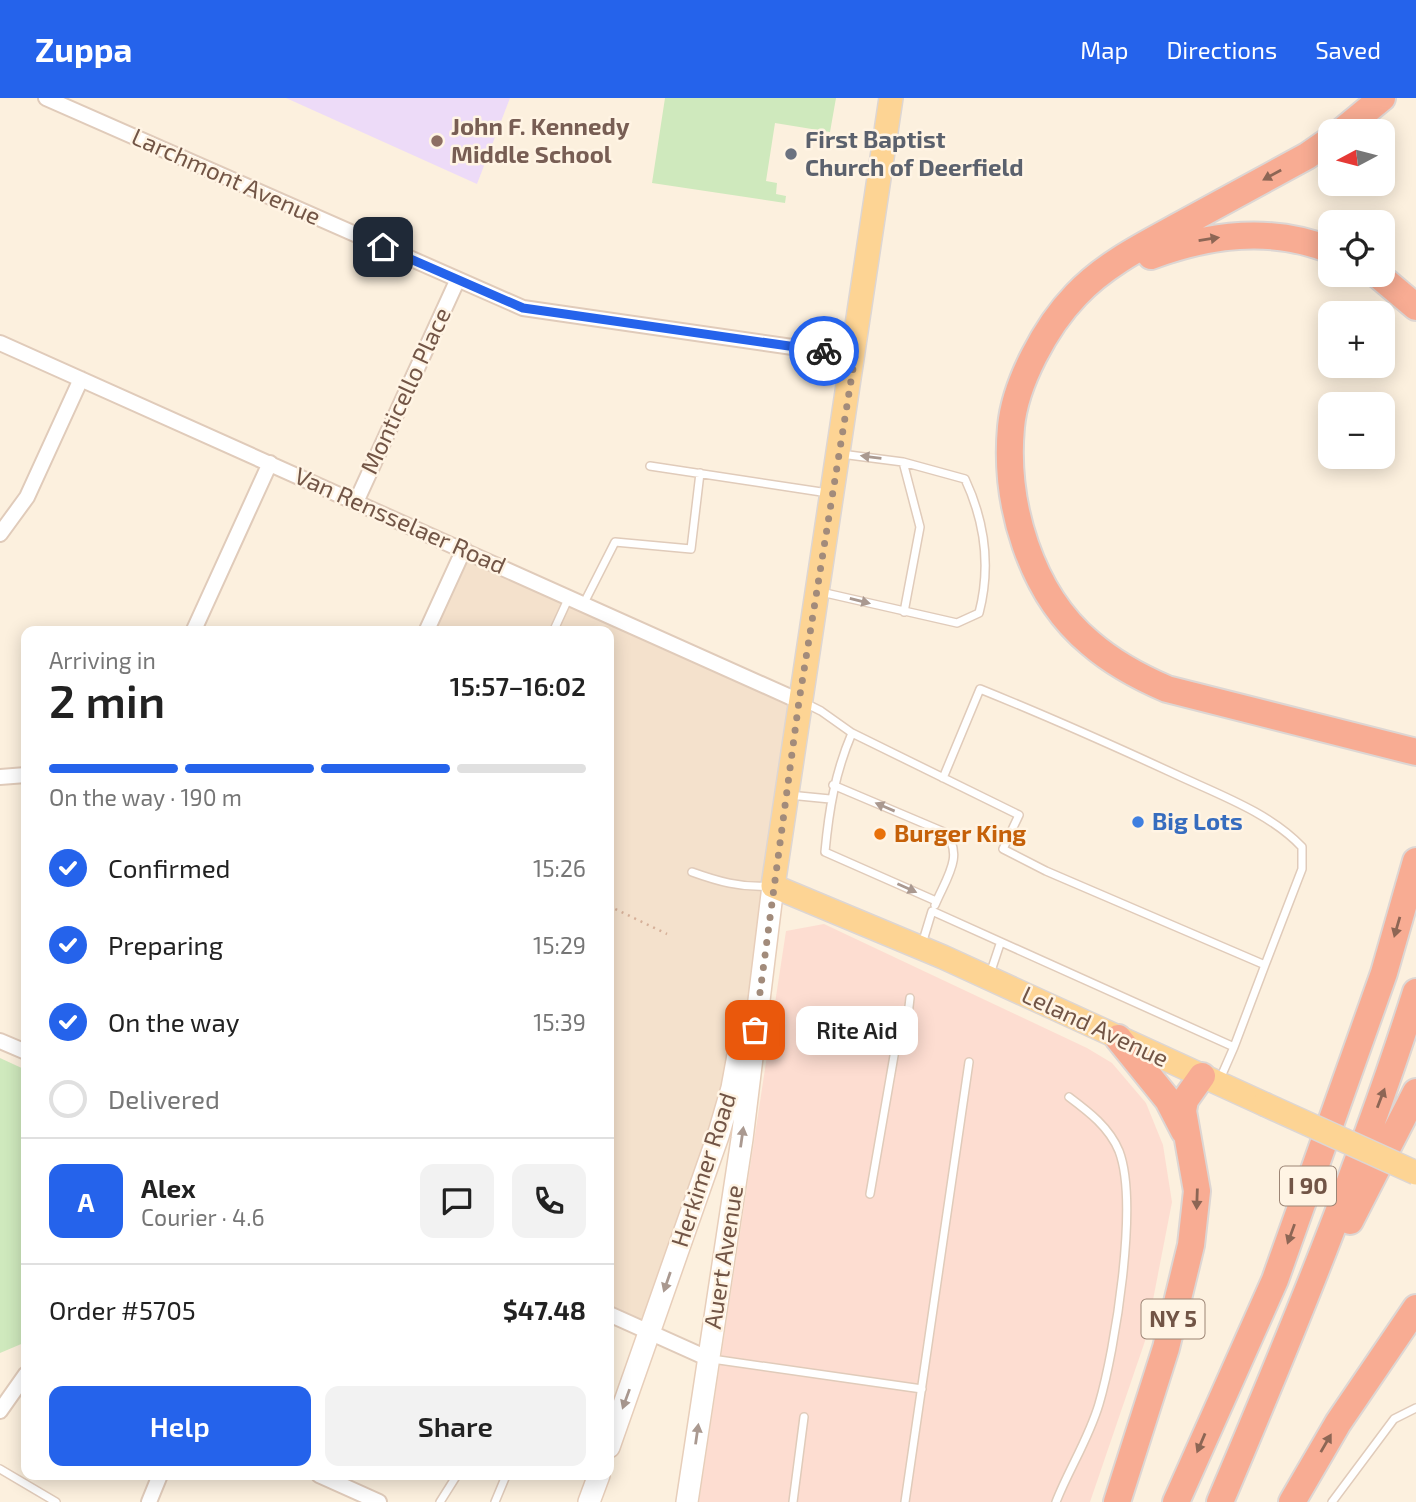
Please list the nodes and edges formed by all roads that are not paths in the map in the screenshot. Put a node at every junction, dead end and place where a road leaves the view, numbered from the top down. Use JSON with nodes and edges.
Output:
{"nodes":[{"id":1,"x":46,"y":98,"type":"edge"},
{"id":2,"x":891,"y":98,"type":"edge"},
{"id":3,"x":1382,"y":98,"type":"edge"},
{"id":4,"x":1357,"y":119,"type":"edge"},
{"id":5,"x":1318,"y":148,"type":"edge"},
{"id":6,"x":1318,"y":247,"type":"edge"},
{"id":7,"x":457,"y":281,"type":"junction"},
{"id":8,"x":1392,"y":287,"type":"edge"},
{"id":9,"x":1416,"y":307,"type":"edge"},
{"id":10,"x":0,"y":343,"type":"edge"},
{"id":11,"x":855,"y":356,"type":"junction"},
{"id":12,"x":81,"y":379,"type":"junction"},
{"id":13,"x":839,"y":454,"type":"junction"},
{"id":14,"x":903,"y":462,"type":"junction"},
{"id":15,"x":270,"y":463,"type":"junction"},
{"id":16,"x":650,"y":466,"type":"dead end"},
{"id":17,"x":701,"y":473,"type":"junction"},
{"id":18,"x":832,"y":494,"type":"junction"},
{"id":19,"x":356,"y":502,"type":"junction"},
{"id":20,"x":0,"y":534,"type":"edge"},
{"id":21,"x":464,"y":549,"type":"junction"},
{"id":22,"x":817,"y":592,"type":"junction"},
{"id":23,"x":569,"y":596,"type":"junction"},
{"id":24,"x":584,"y":603,"type":"junction"},
{"id":25,"x":904,"y":612,"type":"junction"},
{"id":26,"x":196,"y":626,"type":"edge"},
{"id":27,"x":429,"y":626,"type":"edge"},
{"id":28,"x":556,"y":626,"type":"edge"},
{"id":29,"x":799,"y":701,"type":"junction"},
{"id":30,"x":852,"y":733,"type":"junction"},
{"id":31,"x":1370,"y":734,"type":"junction"},
{"id":32,"x":1416,"y":740,"type":"edge"},
{"id":33,"x":1416,"y":752,"type":"edge"},
{"id":34,"x":21,"y":775,"type":"edge"},
{"id":35,"x":0,"y":777,"type":"edge"},
{"id":36,"x":943,"y":778,"type":"junction"},
{"id":37,"x":833,"y":785,"type":"junction"},
{"id":38,"x":786,"y":794,"type":"junction"},
{"id":39,"x":830,"y":799,"type":"junction"},
{"id":40,"x":1416,"y":861,"type":"edge"},
{"id":41,"x":692,"y":872,"type":"dead end"},
{"id":42,"x":773,"y":886,"type":"junction"},
{"id":43,"x":936,"y":901,"type":"junction"},
{"id":44,"x":932,"y":911,"type":"junction"},
{"id":45,"x":1000,"y":944,"type":"junction"},
{"id":46,"x":921,"y":948,"type":"junction"},
{"id":47,"x":1265,"y":965,"type":"junction"},
{"id":48,"x":988,"y":978,"type":"junction"},
{"id":49,"x":1416,"y":992,"type":"edge"},
{"id":50,"x":910,"y":998,"type":"dead end"},
{"id":51,"x":1118,"y":1038,"type":"junction"},
{"id":52,"x":0,"y":1041,"type":"edge"},
{"id":53,"x":1234,"y":1047,"type":"junction"},
{"id":54,"x":21,"y":1050,"type":"edge"},
{"id":55,"x":969,"y":1062,"type":"dead end"},
{"id":56,"x":1210,"y":1079,"type":"junction"},
{"id":57,"x":1416,"y":1092,"type":"edge"},
{"id":58,"x":1069,"y":1097,"type":"dead end"},
{"id":59,"x":1185,"y":1132,"type":"junction"},
{"id":60,"x":1416,"y":1173,"type":"edge"},
{"id":61,"x":870,"y":1194,"type":"dead end"},
{"id":62,"x":1416,"y":1308,"type":"edge"},
{"id":63,"x":614,"y":1316,"type":"edge"},
{"id":64,"x":650,"y":1332,"type":"junction"},
{"id":65,"x":708,"y":1358,"type":"junction"},
{"id":66,"x":1278,"y":1367,"type":"junction"},
{"id":67,"x":21,"y":1381,"type":"edge"},
{"id":68,"x":922,"y":1389,"type":"junction"},
{"id":69,"x":1416,"y":1408,"type":"edge"},
{"id":70,"x":0,"y":1410,"type":"edge"},
{"id":71,"x":804,"y":1417,"type":"dead end"},
{"id":72,"x":614,"y":1433,"type":"edge"},
{"id":73,"x":0,"y":1469,"type":"edge"},
{"id":74,"x":158,"y":1480,"type":"edge"},
{"id":75,"x":330,"y":1480,"type":"edge"},
{"id":76,"x":452,"y":1480,"type":"edge"},
{"id":77,"x":504,"y":1480,"type":"edge"},
{"id":78,"x":597,"y":1480,"type":"edge"},
{"id":79,"x":56,"y":1502,"type":"edge"},
{"id":80,"x":149,"y":1502,"type":"edge"},
{"id":81,"x":379,"y":1502,"type":"edge"},
{"id":82,"x":440,"y":1502,"type":"edge"},
{"id":83,"x":495,"y":1502,"type":"edge"},
{"id":84,"x":589,"y":1502,"type":"edge"},
{"id":85,"x":687,"y":1502,"type":"edge"},
{"id":86,"x":793,"y":1502,"type":"edge"},
{"id":87,"x":905,"y":1502,"type":"edge"},
{"id":88,"x":1056,"y":1502,"type":"edge"},
{"id":89,"x":1117,"y":1502,"type":"edge"},
{"id":90,"x":1176,"y":1502,"type":"edge"},
{"id":91,"x":1220,"y":1502,"type":"edge"},
{"id":92,"x":1292,"y":1502,"type":"edge"},
{"id":93,"x":1332,"y":1502,"type":"edge"}],
"edges":[{"from":1,"to":7,"type":"street","name":"Larchmont Avenue"},
{"from":2,"to":11,"type":"main road","name":"Herkimer Road"},
{"from":3,"to":4,"type":"highway"},
{"from":5,"to":31,"type":"highway","one_way":true},
{"from":31,"to":6,"type":"highway","one_way":true},
{"from":7,"to":11,"type":"street","name":"Larchmont Avenue"},
{"from":7,"to":19,"type":"street","name":"Monticello Place"},
{"from":8,"to":9,"type":"highway"},
{"from":10,"to":12,"type":"street","name":"Van Rensselaer Road"},
{"from":11,"to":13,"type":"main road","name":"Herkimer Road"},
{"from":12,"to":15,"type":"street","name":"Van Rensselaer Road"},
{"from":12,"to":20,"type":"street"},
{"from":14,"to":13,"type":"lane","one_way":true},
{"from":13,"to":18,"type":"main road","name":"Herkimer Road"},
{"from":14,"to":25,"type":"lane"},
{"from":14,"to":25,"type":"lane"},
{"from":15,"to":19,"type":"street","name":"Van Rensselaer Road"},
{"from":15,"to":26,"type":"street"},
{"from":16,"to":17,"type":"lane"},
{"from":17,"to":18,"type":"lane"},
{"from":17,"to":24,"type":"lane"},
{"from":18,"to":22,"type":"main road","name":"Herkimer Road"},
{"from":19,"to":21,"type":"street","name":"Van Rensselaer Road"},
{"from":21,"to":23,"type":"street","name":"Van Rensselaer Road"},
{"from":21,"to":27,"type":"street"},
{"from":22,"to":25,"type":"lane","one_way":true},
{"from":22,"to":29,"type":"main road","name":"Herkimer Road"},
{"from":23,"to":24,"type":"street","name":"Van Rensselaer Road"},
{"from":23,"to":28,"type":"lane"},
{"from":24,"to":29,"type":"street","name":"Van Rensselaer Road"},
{"from":29,"to":30,"type":"lane"},
{"from":29,"to":38,"type":"main road","name":"Herkimer Road"},
{"from":30,"to":36,"type":"lane"},
{"from":30,"to":37,"type":"lane"},
{"from":31,"to":32,"type":"highway"},
{"from":31,"to":33,"type":"highway"},
{"from":34,"to":35,"type":"street"},
{"from":36,"to":47,"type":"lane"},
{"from":36,"to":47,"type":"lane"},
{"from":37,"to":39,"type":"lane"},
{"from":43,"to":37,"type":"lane","one_way":true},
{"from":38,"to":39,"type":"lane"},
{"from":38,"to":42,"type":"main road","name":"Herkimer Road"},
{"from":39,"to":43,"type":"lane","one_way":true},
{"from":40,"to":90,"type":"highway","number":"I 90","one_way":true},
{"from":41,"to":42,"type":"lane"},
{"from":42,"to":46,"type":"main road","name":"Leland Avenue","number":"NY 5"},
{"from":42,"to":64,"type":"main road","name":"Herkimer Road","one_way":true},
{"from":65,"to":42,"type":"main road","name":"Auert Avenue","one_way":true},
{"from":43,"to":44,"type":"lane"},
{"from":44,"to":45,"type":"lane"},
{"from":44,"to":46,"type":"lane"},
{"from":45,"to":48,"type":"lane"},
{"from":45,"to":53,"type":"lane"},
{"from":46,"to":48,"type":"main road","name":"Leland Avenue","number":"NY 5"},
{"from":47,"to":53,"type":"lane"},
{"from":48,"to":51,"type":"main road","name":"Leland Avenue","number":"NY 5"},
{"from":66,"to":49,"type":"highway","number":"I 90","one_way":true},
{"from":50,"to":61,"type":"lane"},
{"from":51,"to":56,"type":"main road","name":"Leland Avenue","number":"NY 5"},
{"from":51,"to":59,"type":"highway","number":"NY 5"},
{"from":52,"to":54,"type":"street"},
{"from":53,"to":56,"type":"lane"},
{"from":55,"to":68,"type":"lane"},
{"from":56,"to":59,"type":"highway"},
{"from":56,"to":60,"type":"main road","name":"Leland Avenue","number":"NY 5","bridge":true},
{"from":57,"to":66,"type":"highway"},
{"from":58,"to":88,"type":"lane"},
{"from":59,"to":89,"type":"highway","number":"NY 5","one_way":true},
{"from":92,"to":62,"type":"highway","one_way":true},
{"from":63,"to":64,"type":"street"},
{"from":64,"to":65,"type":"street"},
{"from":64,"to":72,"type":"main road","name":"Herkimer Road","one_way":true},
{"from":65,"to":68,"type":"lane"},
{"from":85,"to":65,"type":"main road","name":"Auert Avenue","one_way":true},
{"from":66,"to":91,"type":"highway","number":"I 90"},
{"from":67,"to":70,"type":"street"},
{"from":68,"to":87,"type":"lane"},
{"from":69,"to":93,"type":"lane"},
{"from":71,"to":86,"type":"lane"},
{"from":73,"to":79,"type":"lane"},
{"from":74,"to":80,"type":"street"},
{"from":75,"to":81,"type":"street"},
{"from":76,"to":82,"type":"lane"},
{"from":77,"to":83,"type":"lane"},
{"from":78,"to":84,"type":"main road"}]}
